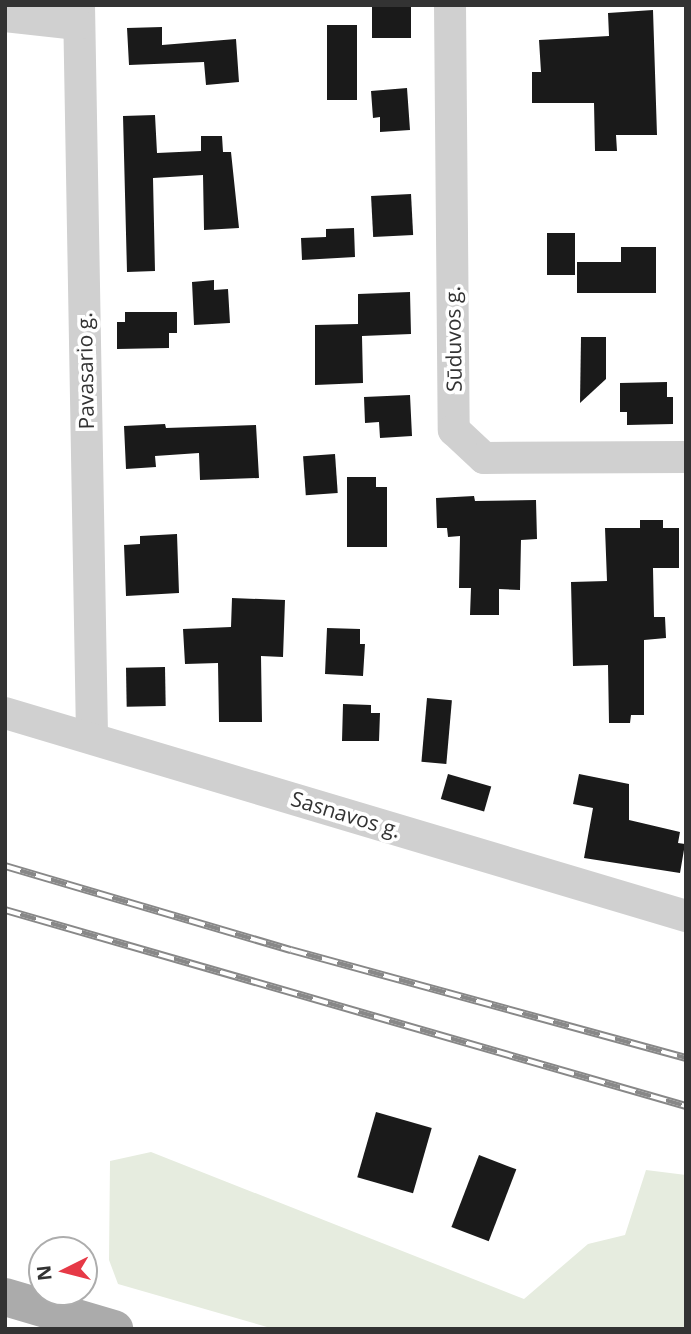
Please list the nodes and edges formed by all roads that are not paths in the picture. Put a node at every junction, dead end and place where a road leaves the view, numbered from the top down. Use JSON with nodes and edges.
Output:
{"nodes":[{"id":1,"x":450,"y":5,"type":"edge"},
{"id":2,"x":79,"y":15,"type":"edge"},
{"id":3,"x":5,"y":16,"type":"edge"},
{"id":4,"x":686,"y":457,"type":"edge"},
{"id":5,"x":5,"y":713,"type":"edge"},
{"id":6,"x":92,"y":737,"type":"junction"},
{"id":7,"x":686,"y":916,"type":"edge"},
{"id":8,"x":5,"y":1297,"type":"edge"},
{"id":9,"x":114,"y":1329,"type":"edge"}],
"edges":[{"from":1,"to":4,"type":"street","name":"Sūduvos g."},
{"from":2,"to":3,"type":"street"},
{"from":2,"to":6,"type":"street","name":"Pavasario g."},
{"from":5,"to":6,"type":"street","name":"Sasnavos g."},
{"from":6,"to":7,"type":"street","name":"Sasnavos g."},
{"from":8,"to":9,"type":"main road"}]}
